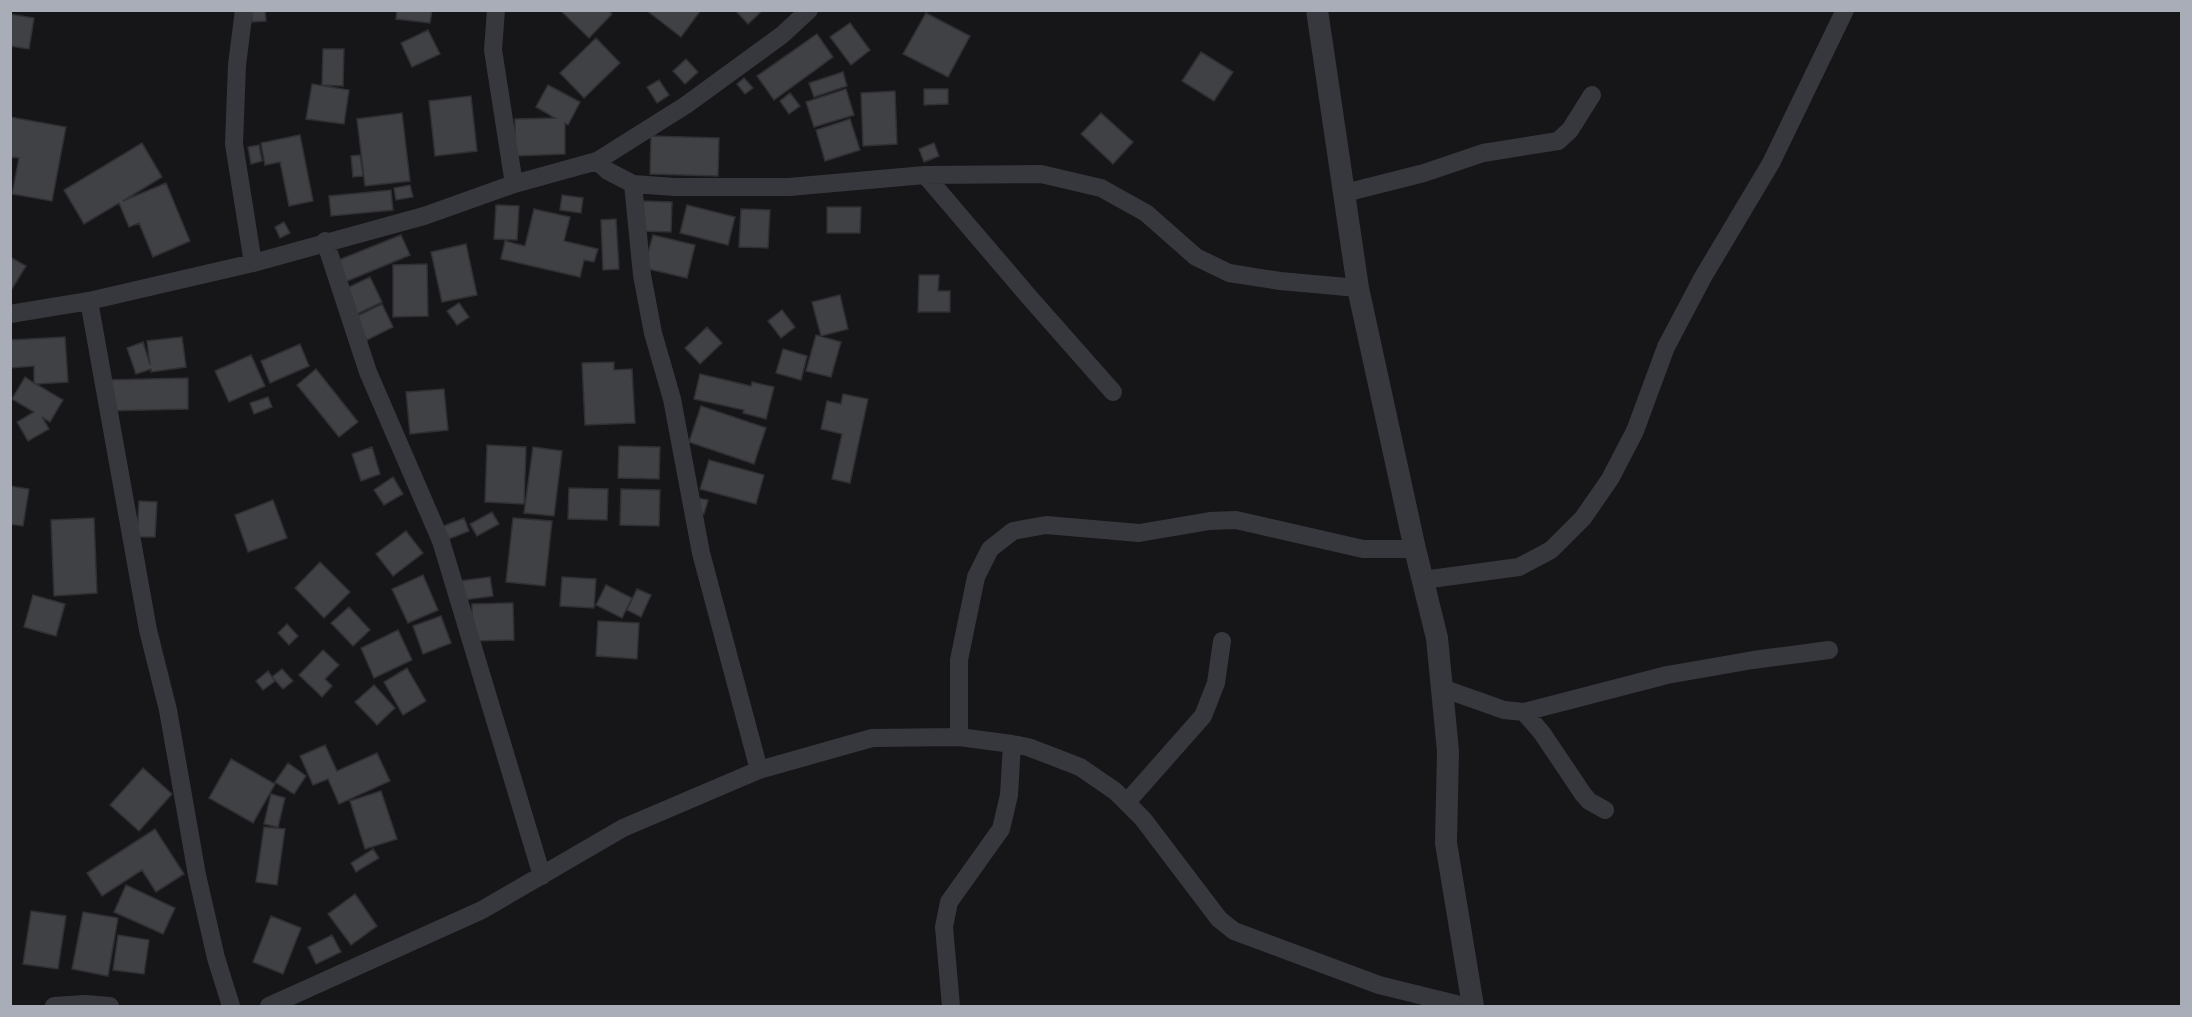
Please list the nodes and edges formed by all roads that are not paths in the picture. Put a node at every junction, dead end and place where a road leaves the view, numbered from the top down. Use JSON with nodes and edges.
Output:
{"nodes":[{"id":1,"x":244,"y":10,"type":"edge"},
{"id":2,"x":496,"y":10,"type":"edge"},
{"id":3,"x":809,"y":10,"type":"edge"},
{"id":4,"x":1317,"y":10,"type":"edge"},
{"id":5,"x":1845,"y":10,"type":"edge"},
{"id":6,"x":1592,"y":95,"type":"dead end"},
{"id":7,"x":597,"y":161,"type":"junction"},
{"id":8,"x":925,"y":175,"type":"junction"},
{"id":9,"x":514,"y":184,"type":"junction"},
{"id":10,"x":633,"y":184,"type":"junction"},
{"id":11,"x":1345,"y":193,"type":"junction"},
{"id":12,"x":325,"y":242,"type":"junction"},
{"id":13,"x":253,"y":262,"type":"junction"},
{"id":14,"x":1358,"y":288,"type":"junction"},
{"id":15,"x":89,"y":301,"type":"junction"},
{"id":16,"x":10,"y":314,"type":"edge"},
{"id":17,"x":1113,"y":392,"type":"dead end"},
{"id":18,"x":1415,"y":549,"type":"junction"},
{"id":19,"x":1424,"y":580,"type":"junction"},
{"id":20,"x":1222,"y":641,"type":"dead end"},
{"id":21,"x":1829,"y":650,"type":"dead end"},
{"id":22,"x":1443,"y":688,"type":"junction"},
{"id":23,"x":1524,"y":712,"type":"junction"},
{"id":24,"x":959,"y":737,"type":"junction"},
{"id":25,"x":1012,"y":744,"type":"junction"},
{"id":26,"x":759,"y":770,"type":"junction"},
{"id":27,"x":1127,"y":802,"type":"junction"},
{"id":28,"x":1605,"y":810,"type":"dead end"},
{"id":29,"x":542,"y":876,"type":"junction"},
{"id":30,"x":54,"y":1006,"type":"edge"},
{"id":31,"x":110,"y":1006,"type":"edge"},
{"id":32,"x":231,"y":1006,"type":"edge"},
{"id":33,"x":269,"y":1006,"type":"edge"},
{"id":34,"x":951,"y":1006,"type":"edge"},
{"id":35,"x":1464,"y":1006,"type":"edge"},
{"id":36,"x":1473,"y":1006,"type":"edge"}],
"edges":[{"from":1,"to":13,"type":"street"},
{"from":2,"to":9,"type":"street"},
{"from":3,"to":7,"type":"street"},
{"from":4,"to":11,"type":"street"},
{"from":5,"to":19,"type":"street"},
{"from":6,"to":11,"type":"street"},
{"from":7,"to":9,"type":"street"},
{"from":7,"to":10,"type":"street"},
{"from":8,"to":10,"type":"street"},
{"from":8,"to":14,"type":"street"},
{"from":8,"to":17,"type":"street"},
{"from":9,"to":12,"type":"street"},
{"from":10,"to":26,"type":"street"},
{"from":11,"to":14,"type":"street"},
{"from":12,"to":13,"type":"street"},
{"from":12,"to":29,"type":"street"},
{"from":13,"to":15,"type":"street"},
{"from":14,"to":18,"type":"street"},
{"from":15,"to":16,"type":"street"},
{"from":15,"to":32,"type":"street"},
{"from":18,"to":19,"type":"street"},
{"from":18,"to":24,"type":"street"},
{"from":19,"to":22,"type":"street"},
{"from":20,"to":27,"type":"street"},
{"from":21,"to":23,"type":"street"},
{"from":22,"to":23,"type":"street"},
{"from":22,"to":36,"type":"street"},
{"from":23,"to":28,"type":"street"},
{"from":24,"to":25,"type":"street"},
{"from":24,"to":26,"type":"street"},
{"from":25,"to":27,"type":"street"},
{"from":25,"to":34,"type":"street"},
{"from":26,"to":29,"type":"street"},
{"from":27,"to":35,"type":"street"},
{"from":29,"to":33,"type":"street"},
{"from":30,"to":31,"type":"street"}]}
